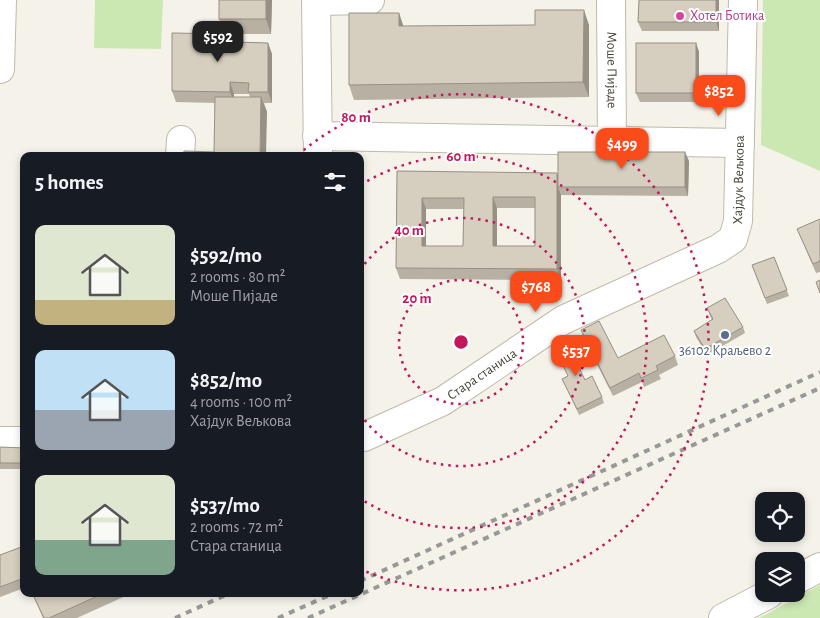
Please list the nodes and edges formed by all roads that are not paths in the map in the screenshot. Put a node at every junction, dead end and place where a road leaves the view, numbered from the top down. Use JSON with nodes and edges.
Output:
{"nodes":[{"id":1,"x":2,"y":0,"type":"edge"},
{"id":2,"x":370,"y":0,"type":"edge"},
{"id":3,"x":611,"y":0,"type":"edge"},
{"id":4,"x":743,"y":0,"type":"edge"},
{"id":5,"x":316,"y":1,"type":"edge"},
{"id":6,"x":0,"y":67,"type":"edge"},
{"id":7,"x":612,"y":141,"type":"junction"},
{"id":8,"x":740,"y":143,"type":"junction"},
{"id":9,"x":318,"y":146,"type":"edge"},
{"id":10,"x":733,"y":239,"type":"joint"},
{"id":11,"x":364,"y":437,"type":"edge"},
{"id":12,"x":0,"y":441,"type":"edge"},
{"id":13,"x":20,"y":441,"type":"edge"},
{"id":14,"x":820,"y":567,"type":"edge"},
{"id":15,"x":805,"y":575,"type":"edge"},
{"id":16,"x":755,"y":601,"type":"edge"},
{"id":17,"x":723,"y":618,"type":"edge"}],
"edges":[{"from":1,"to":6,"type":"street"},
{"from":2,"to":5,"type":"street"},
{"from":3,"to":7,"type":"street","name":"Моше Пијаде"},
{"from":4,"to":8,"type":"street","name":"Хајдук Вељкова"},
{"from":5,"to":9,"type":"street"},
{"from":7,"to":8,"type":"street"},
{"from":7,"to":9,"type":"street"},
{"from":8,"to":10,"type":"street","name":"Хајдук Вељкова"},
{"from":10,"to":11,"type":"street","name":"Стара станица"},
{"from":12,"to":13,"type":"street"},
{"from":14,"to":15,"type":"street"},
{"from":16,"to":17,"type":"street"}]}
